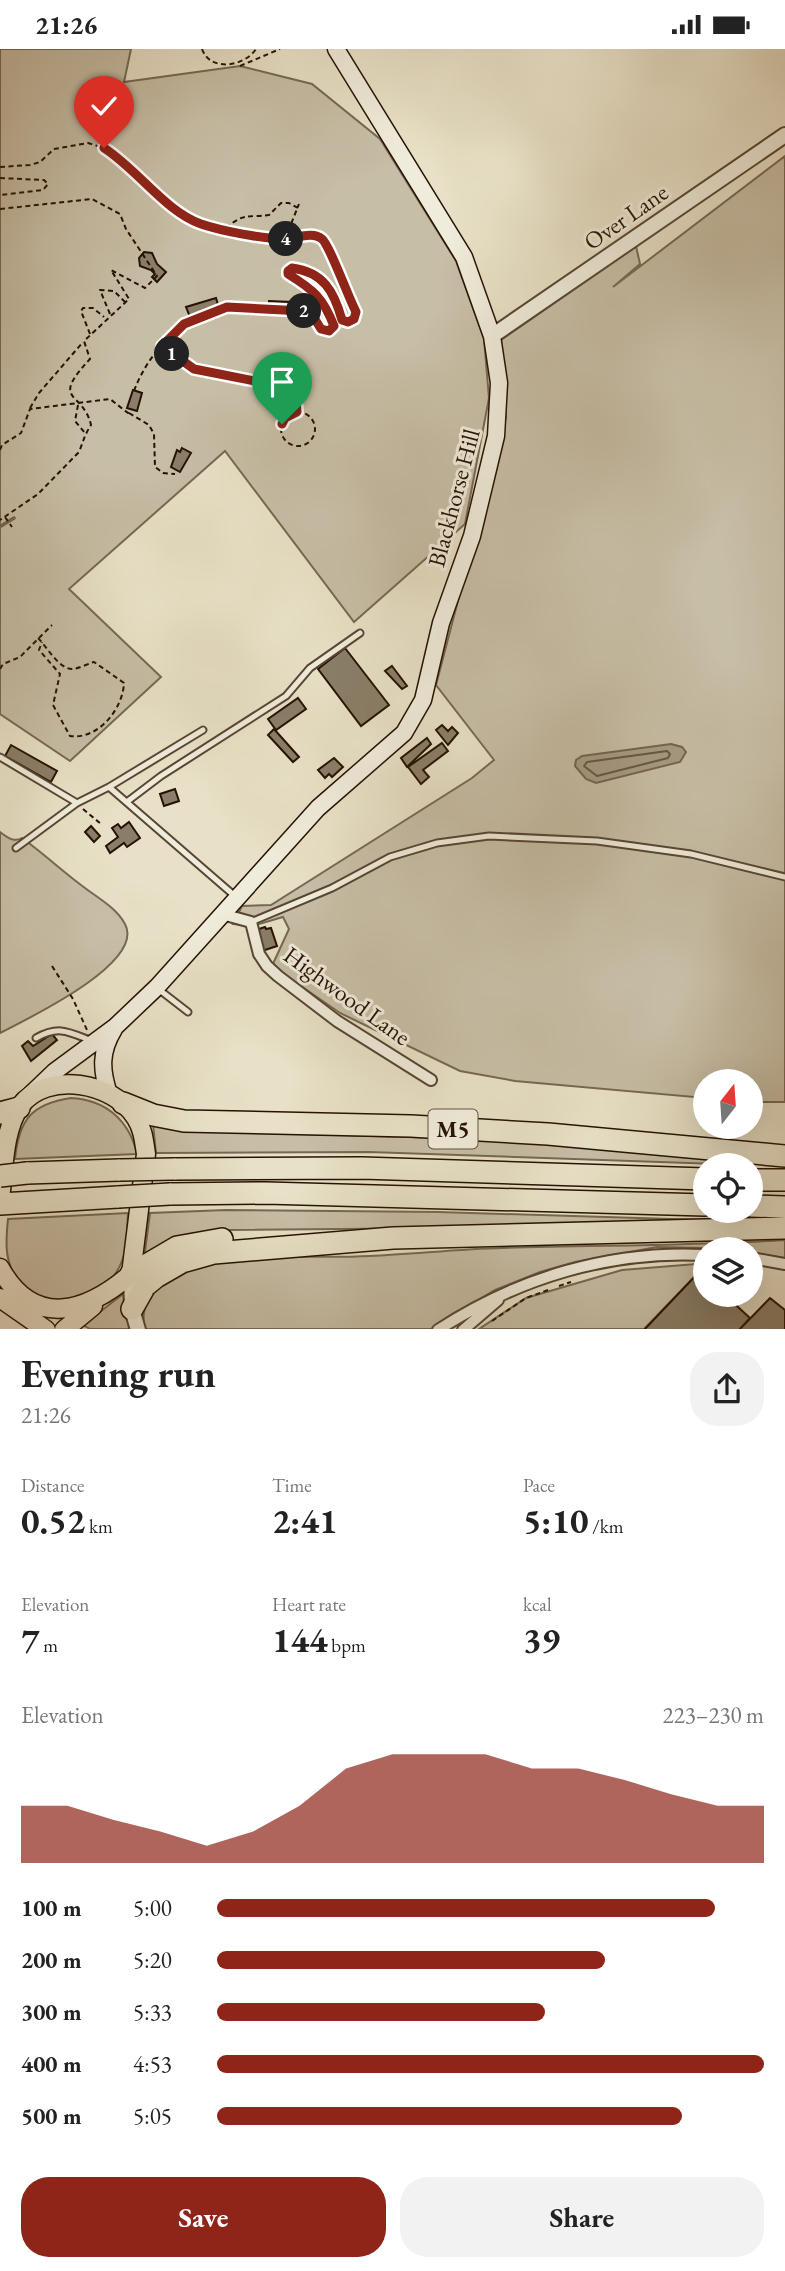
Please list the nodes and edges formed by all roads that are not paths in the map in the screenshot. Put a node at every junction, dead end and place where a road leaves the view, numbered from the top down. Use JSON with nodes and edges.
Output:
{"nodes":[{"id":1,"x":336,"y":49,"type":"edge"},
{"id":2,"x":785,"y":135,"type":"edge"},
{"id":3,"x":492,"y":336,"type":"junction"},
{"id":4,"x":360,"y":633,"type":"dead end"},
{"id":5,"x":203,"y":730,"type":"dead end"},
{"id":6,"x":0,"y":757,"type":"edge"},
{"id":7,"x":109,"y":787,"type":"junction"},
{"id":8,"x":128,"y":801,"type":"junction"},
{"id":9,"x":77,"y":803,"type":"junction"},
{"id":10,"x":16,"y":848,"type":"dead end"},
{"id":11,"x":785,"y":877,"type":"edge"},
{"id":12,"x":236,"y":897,"type":"junction"},
{"id":13,"x":222,"y":914,"type":"junction"},
{"id":14,"x":251,"y":922,"type":"junction"},
{"id":15,"x":157,"y":987,"type":"junction"},
{"id":16,"x":188,"y":1011,"type":"dead end"},
{"id":17,"x":115,"y":1027,"type":"junction"},
{"id":18,"x":36,"y":1038,"type":"dead end"},
{"id":19,"x":92,"y":1041,"type":"junction"},
{"id":20,"x":431,"y":1080,"type":"dead end"},
{"id":21,"x":116,"y":1099,"type":"junction"},
{"id":22,"x":16,"y":1106,"type":"edge"},
{"id":23,"x":785,"y":1156,"type":"edge"},
{"id":24,"x":0,"y":1176,"type":"edge"},
{"id":25,"x":693,"y":1179,"type":"edge"},
{"id":26,"x":763,"y":1180,"type":"edge"},
{"id":27,"x":785,"y":1180,"type":"edge"},
{"id":28,"x":0,"y":1202,"type":"edge"},
{"id":29,"x":693,"y":1205,"type":"edge"},
{"id":30,"x":763,"y":1206,"type":"edge"},
{"id":31,"x":785,"y":1207,"type":"edge"},
{"id":32,"x":785,"y":1228,"type":"edge"},
{"id":33,"x":329,"y":1244,"type":"junction"},
{"id":34,"x":693,"y":1255,"type":"edge"},
{"id":35,"x":763,"y":1260,"type":"edge"},
{"id":36,"x":785,"y":1264,"type":"edge"},
{"id":37,"x":0,"y":1268,"type":"edge"},
{"id":38,"x":131,"y":1274,"type":"junction"},
{"id":39,"x":112,"y":1290,"type":"junction"},
{"id":40,"x":502,"y":1296,"type":"junction"},
{"id":41,"x":0,"y":1298,"type":"edge"},
{"id":42,"x":34,"y":1304,"type":"junction"},
{"id":43,"x":135,"y":1319,"type":"edge"},
{"id":44,"x":70,"y":1328,"type":"edge"},
{"id":45,"x":442,"y":1328,"type":"edge"},
{"id":46,"x":466,"y":1328,"type":"edge"},
{"id":47,"x":46,"y":1329,"type":"edge"}],
"edges":[{"from":1,"to":3,"type":"main road","name":"Blackhorse Hill"},
{"from":2,"to":3,"type":"street","name":"Over Lane"},
{"from":3,"to":12,"type":"main road","name":"Blackhorse Hill"},
{"from":4,"to":8,"type":"lane"},
{"from":5,"to":7,"type":"lane"},
{"from":6,"to":9,"type":"lane"},
{"from":7,"to":8,"type":"lane"},
{"from":7,"to":9,"type":"lane"},
{"from":8,"to":12,"type":"lane"},
{"from":9,"to":10,"type":"lane"},
{"from":11,"to":14,"type":"lane"},
{"from":12,"to":13,"type":"main road","name":"Blackhorse Hill"},
{"from":13,"to":14,"type":"street"},
{"from":13,"to":15,"type":"main road","name":"Blackhorse Hill"},
{"from":14,"to":20,"type":"street","name":"Highwood Lane"},
{"from":15,"to":16,"type":"lane"},
{"from":15,"to":17,"type":"main road","name":"Blackhorse Hill"},
{"from":17,"to":19,"type":"main road"},
{"from":17,"to":21,"type":"main road"},
{"from":18,"to":19,"type":"lane"},
{"from":19,"to":22,"type":"main road"},
{"from":21,"to":22,"type":"main road"},
{"from":21,"to":23,"type":"highway","number":"M5"},
{"from":21,"to":38,"type":"main road"},
{"from":22,"to":28,"type":"main road"},
{"from":24,"to":25,"type":"highway","number":"M5","bridge":true},
{"from":26,"to":27,"type":"highway"},
{"from":28,"to":29,"type":"highway","bridge":true},
{"from":30,"to":31,"type":"highway"},
{"from":32,"to":33,"type":"highway"},
{"from":33,"to":38,"type":"highway"},
{"from":33,"to":43,"type":"highway"},
{"from":34,"to":40,"type":"street"},
{"from":35,"to":36,"type":"street"},
{"from":37,"to":42,"type":"main road"},
{"from":38,"to":39,"type":"main road"},
{"from":38,"to":43,"type":"street"},
{"from":39,"to":42,"type":"main road"},
{"from":39,"to":44,"type":"main road"},
{"from":40,"to":45,"type":"street"},
{"from":40,"to":46,"type":"street"},
{"from":41,"to":47,"type":"main road"},
{"from":42,"to":44,"type":"street"}]}
